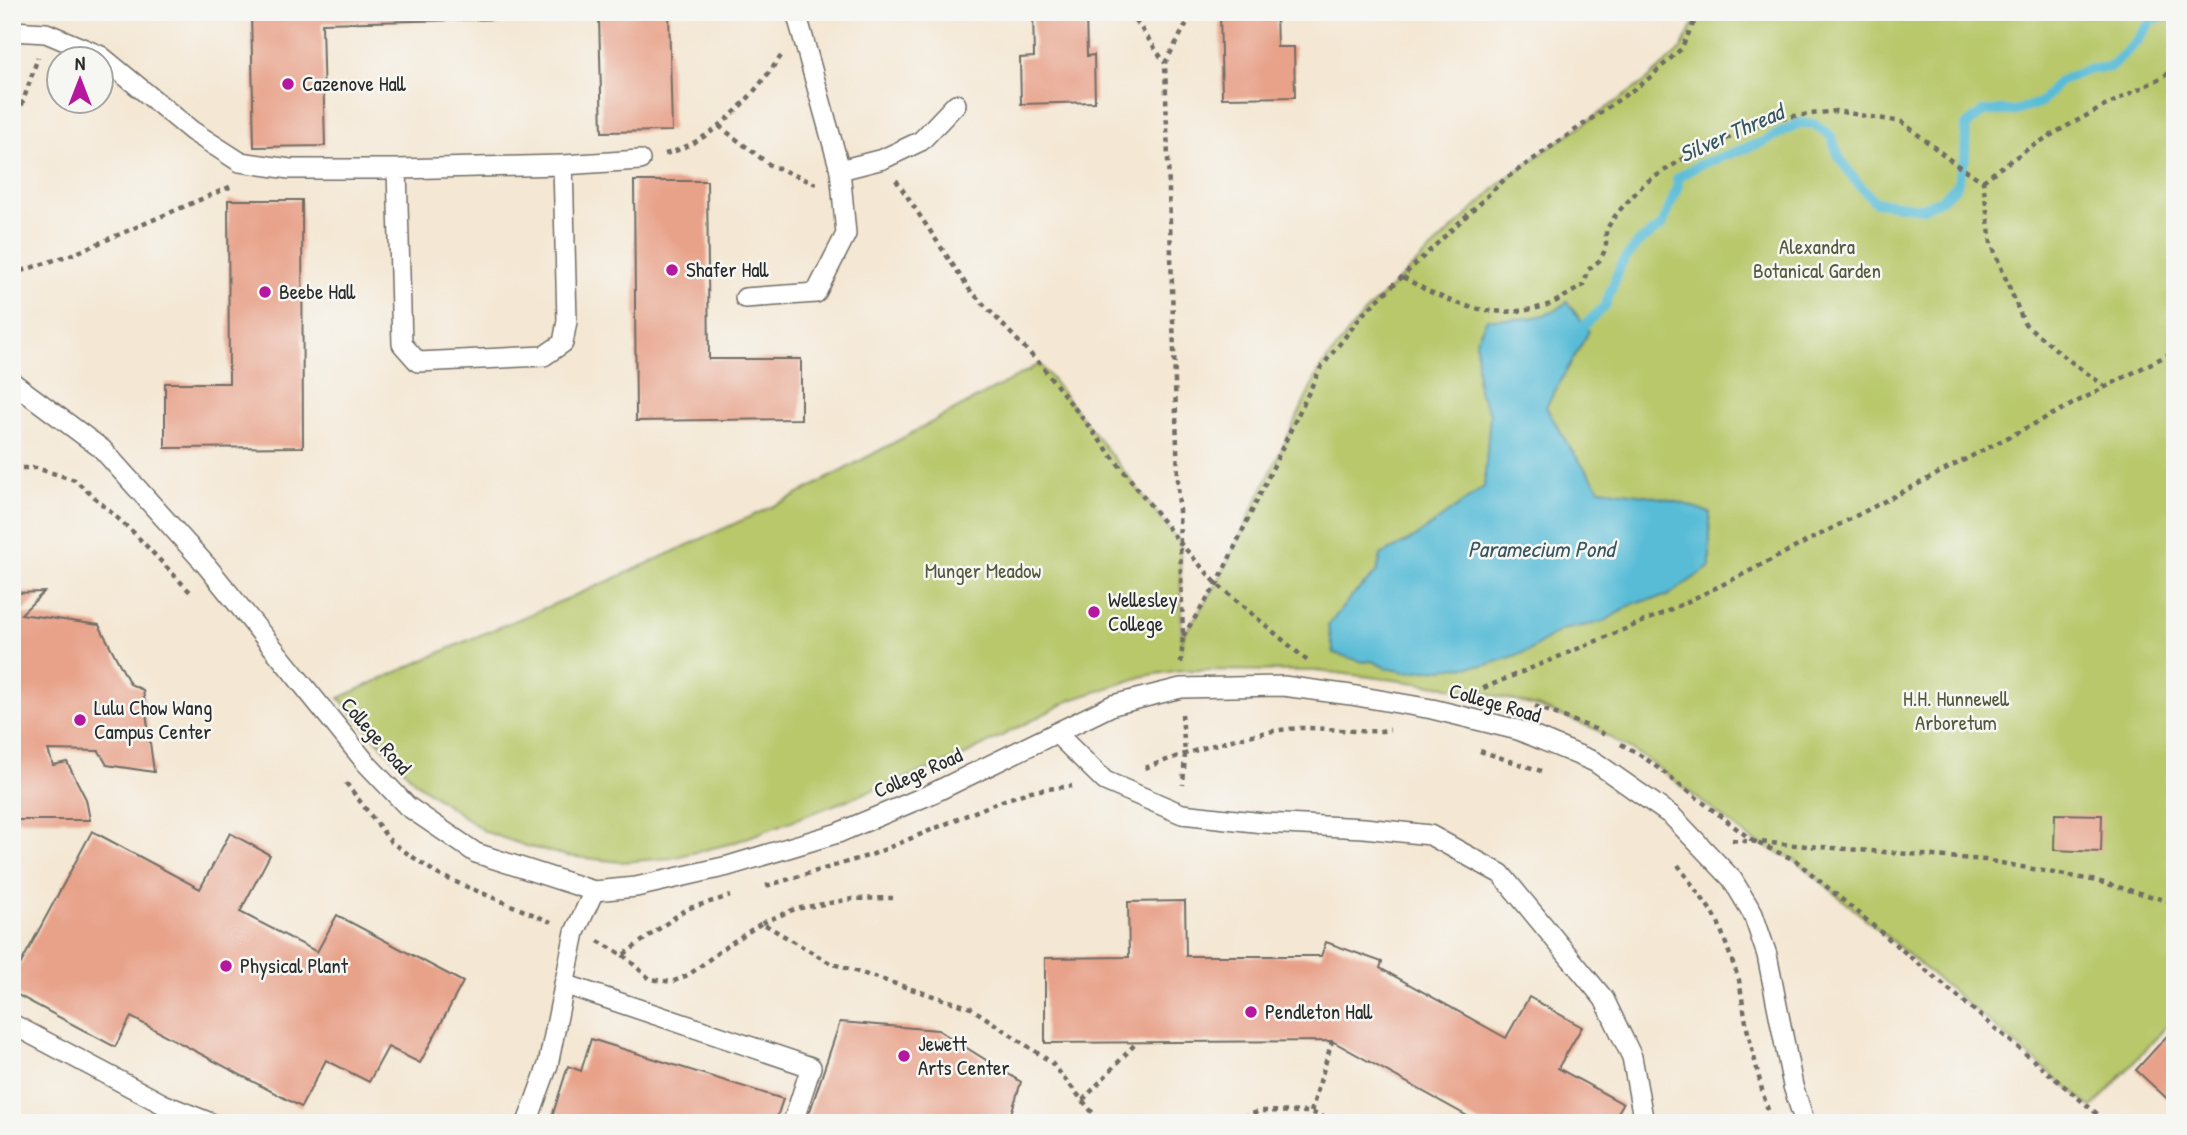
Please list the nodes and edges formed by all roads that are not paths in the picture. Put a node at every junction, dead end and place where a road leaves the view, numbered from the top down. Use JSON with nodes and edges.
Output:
{"nodes":[{"id":1,"x":798,"y":20,"type":"edge"},
{"id":2,"x":12,"y":31,"type":"edge"},
{"id":3,"x":956,"y":104,"type":"dead end"},
{"id":4,"x":640,"y":160,"type":"road end"},
{"id":5,"x":563,"y":165,"type":"junction"},
{"id":6,"x":397,"y":169,"type":"junction"},
{"id":7,"x":841,"y":179,"type":"junction"},
{"id":8,"x":745,"y":298,"type":"dead end"},
{"id":9,"x":12,"y":382,"type":"edge"},
{"id":10,"x":1056,"y":733,"type":"junction"},
{"id":11,"x":594,"y":891,"type":"junction"},
{"id":12,"x":564,"y":984,"type":"junction"},
{"id":13,"x":12,"y":1024,"type":"edge"},
{"id":14,"x":794,"y":1119,"type":"dead end"},
{"id":15,"x":211,"y":1123,"type":"edge"},
{"id":16,"x":527,"y":1123,"type":"edge"},
{"id":17,"x":1644,"y":1123,"type":"edge"},
{"id":18,"x":1805,"y":1123,"type":"edge"}],
"edges":[{"from":1,"to":7,"type":"lane"},
{"from":2,"to":6,"type":"lane"},
{"from":3,"to":7,"type":"lane"},
{"from":4,"to":5,"type":"lane"},
{"from":5,"to":6,"type":"lane"},
{"from":5,"to":6,"type":"lane"},
{"from":7,"to":8,"type":"lane"},
{"from":9,"to":11,"type":"lane","name":"College Road"},
{"from":10,"to":11,"type":"lane","name":"College Road"},
{"from":10,"to":17,"type":"lane"},
{"from":10,"to":18,"type":"lane","name":"College Road"},
{"from":11,"to":12,"type":"lane"},
{"from":12,"to":14,"type":"lane"},
{"from":12,"to":16,"type":"lane"},
{"from":13,"to":15,"type":"lane"}]}
